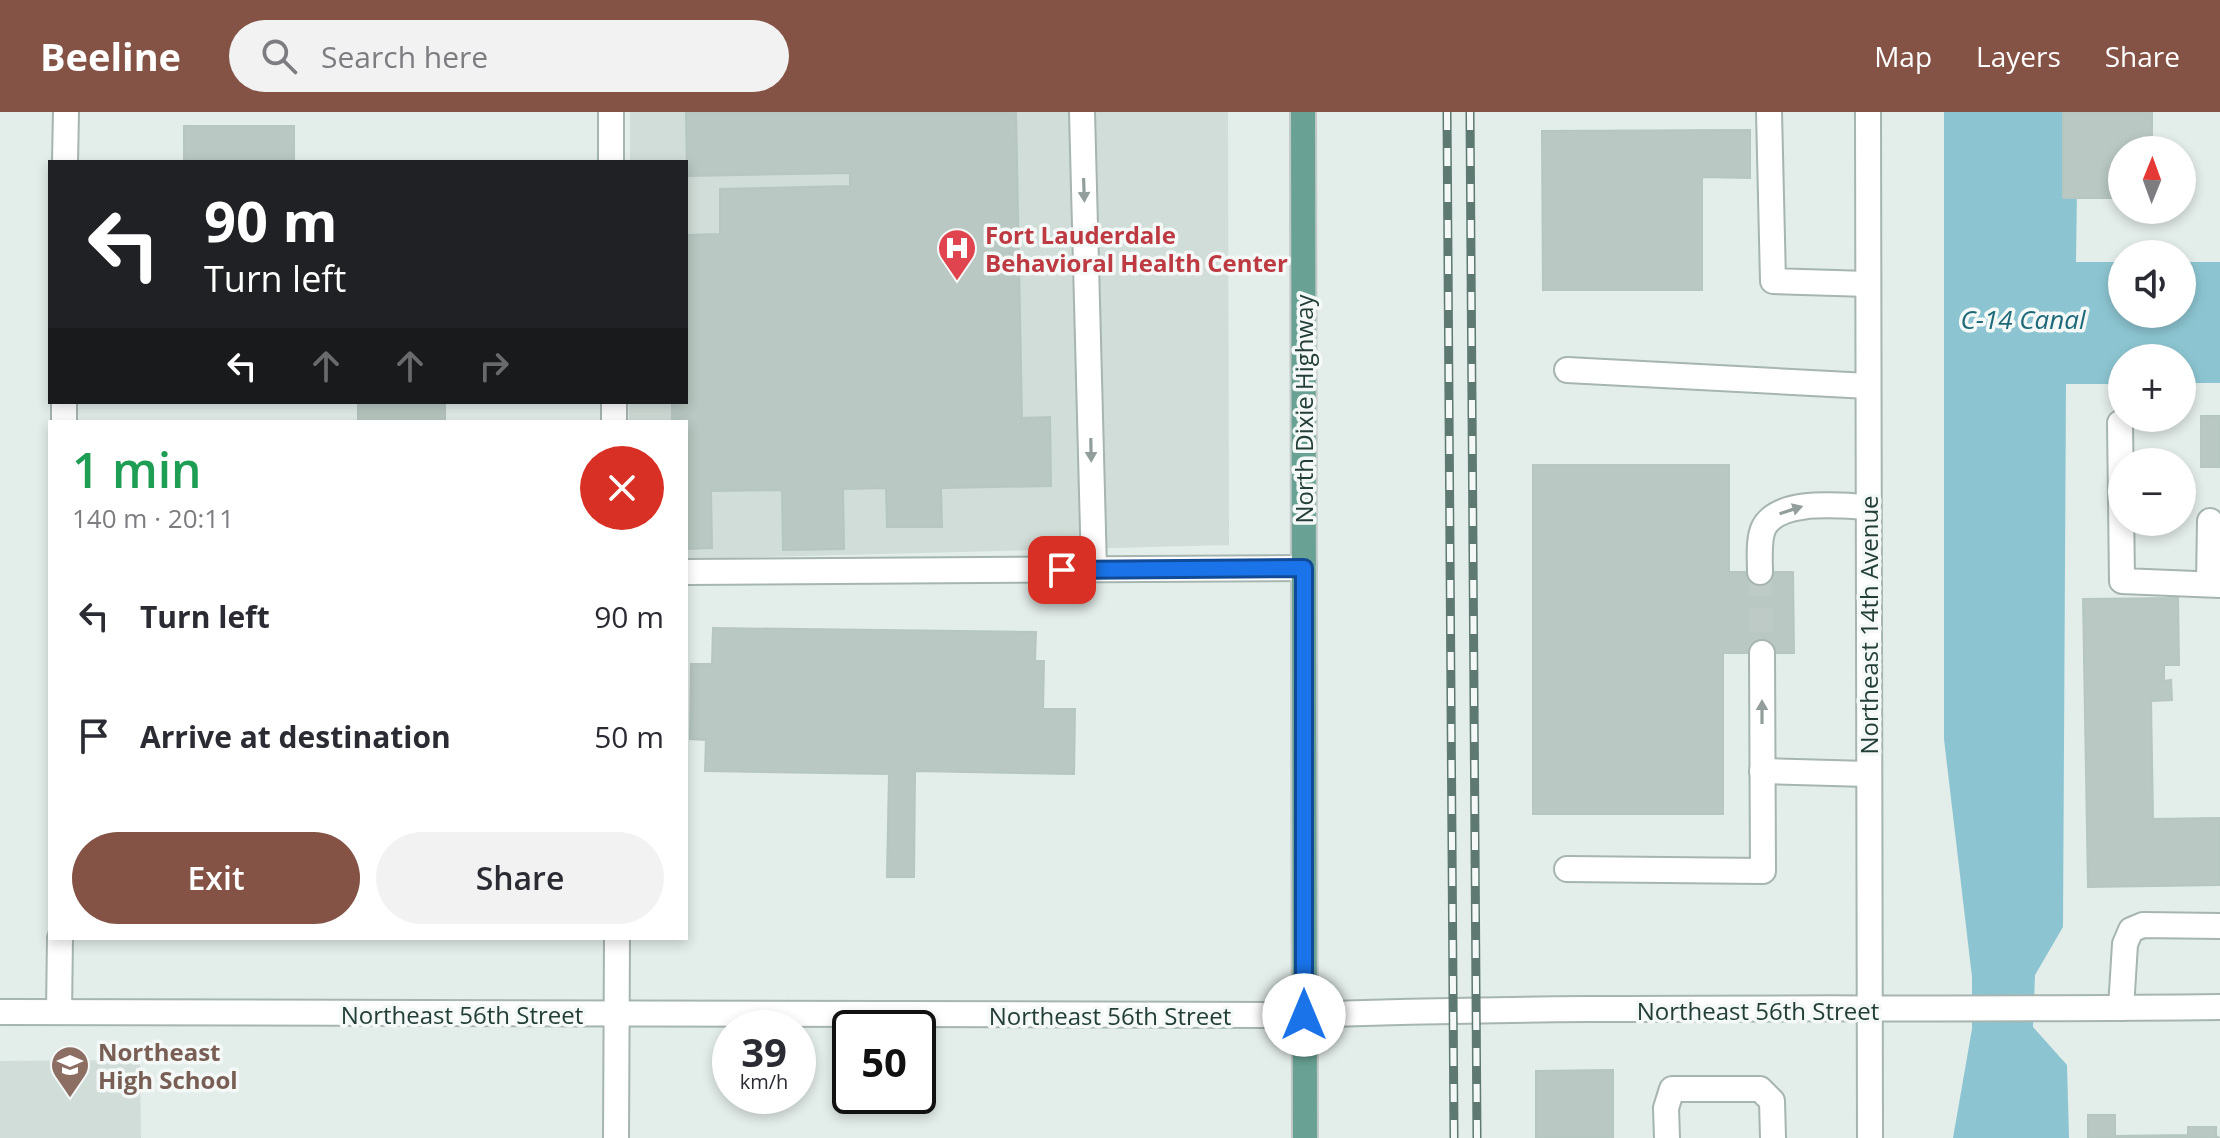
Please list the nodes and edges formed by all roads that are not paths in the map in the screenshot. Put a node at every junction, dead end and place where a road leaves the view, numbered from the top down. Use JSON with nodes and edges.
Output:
{"nodes":[{"id":1,"x":66,"y":112,"type":"edge"},
{"id":2,"x":611,"y":112,"type":"edge"},
{"id":3,"x":1082,"y":112,"type":"edge"},
{"id":4,"x":1303,"y":112,"type":"edge"},
{"id":5,"x":1769,"y":112,"type":"edge"},
{"id":6,"x":1868,"y":112,"type":"edge"},
{"id":7,"x":65,"y":160,"type":"edge"},
{"id":8,"x":611,"y":160,"type":"edge"},
{"id":9,"x":1868,"y":284,"type":"junction"},
{"id":10,"x":1567,"y":370,"type":"dead end"},
{"id":11,"x":1868,"y":386,"type":"junction"},
{"id":12,"x":2120,"y":432,"type":"edge"},
{"id":13,"x":1868,"y":507,"type":"junction"},
{"id":14,"x":2210,"y":521,"type":"dead end"},
{"id":15,"x":1304,"y":568,"type":"junction"},
{"id":16,"x":1094,"y":569,"type":"junction"},
{"id":17,"x":688,"y":572,"type":"edge"},
{"id":18,"x":1760,"y":572,"type":"tunnel mouth"},
{"id":19,"x":2215,"y":584,"type":"edge"},
{"id":20,"x":1762,"y":653,"type":"tunnel mouth"},
{"id":21,"x":1762,"y":771,"type":"junction"},
{"id":22,"x":1868,"y":774,"type":"junction"},
{"id":23,"x":1567,"y":869,"type":"dead end"},
{"id":24,"x":2220,"y":926,"type":"edge"},
{"id":25,"x":60,"y":940,"type":"edge"},
{"id":26,"x":617,"y":940,"type":"edge"},
{"id":27,"x":2220,"y":1007,"type":"edge"},
{"id":28,"x":2121,"y":1008,"type":"junction"},
{"id":29,"x":1868,"y":1010,"type":"junction"},
{"id":30,"x":0,"y":1012,"type":"edge"},
{"id":31,"x":59,"y":1012,"type":"junction"},
{"id":32,"x":617,"y":1015,"type":"junction"},
{"id":33,"x":1304,"y":1015,"type":"junction"},
{"id":34,"x":616,"y":1138,"type":"edge"},
{"id":35,"x":1305,"y":1138,"type":"edge"},
{"id":36,"x":1667,"y":1138,"type":"edge"},
{"id":37,"x":1773,"y":1138,"type":"edge"},
{"id":38,"x":1870,"y":1138,"type":"edge"}],
"edges":[{"from":1,"to":7,"type":"street"},
{"from":2,"to":8,"type":"street"},
{"from":3,"to":16,"type":"street","one_way":true},
{"from":4,"to":15,"type":"main road","name":"North Dixie Highway"},
{"from":5,"to":9,"type":"street"},
{"from":6,"to":9,"type":"street","name":"Northeast 14th Avenue"},
{"from":9,"to":11,"type":"street","name":"Northeast 14th Avenue"},
{"from":10,"to":11,"type":"street"},
{"from":11,"to":13,"type":"street","name":"Northeast 14th Avenue"},
{"from":12,"to":19,"type":"street"},
{"from":18,"to":13,"type":"street","one_way":true},
{"from":13,"to":22,"type":"street","name":"Northeast 14th Avenue"},
{"from":14,"to":19,"type":"street"},
{"from":15,"to":16,"type":"street"},
{"from":15,"to":33,"type":"main road","name":"North Dixie Highway"},
{"from":16,"to":17,"type":"street"},
{"from":21,"to":20,"type":"street","one_way":true},
{"from":21,"to":22,"type":"street"},
{"from":21,"to":23,"type":"street"},
{"from":22,"to":29,"type":"street","name":"Northeast 14th Avenue"},
{"from":24,"to":28,"type":"street"},
{"from":25,"to":31,"type":"street"},
{"from":26,"to":32,"type":"street"},
{"from":27,"to":28,"type":"street","name":"Northeast 56th Street"},
{"from":28,"to":29,"type":"street","name":"Northeast 56th Street"},
{"from":29,"to":33,"type":"street","name":"Northeast 56th Street"},
{"from":29,"to":38,"type":"street","name":"Northeast 14th Avenue"},
{"from":30,"to":31,"type":"street","name":"Northeast 56th Street"},
{"from":31,"to":32,"type":"street","name":"Northeast 56th Street"},
{"from":32,"to":33,"type":"street","name":"Northeast 56th Street"},
{"from":32,"to":34,"type":"street"},
{"from":33,"to":35,"type":"main road","name":"North Dixie Highway"},
{"from":36,"to":37,"type":"street"}]}
